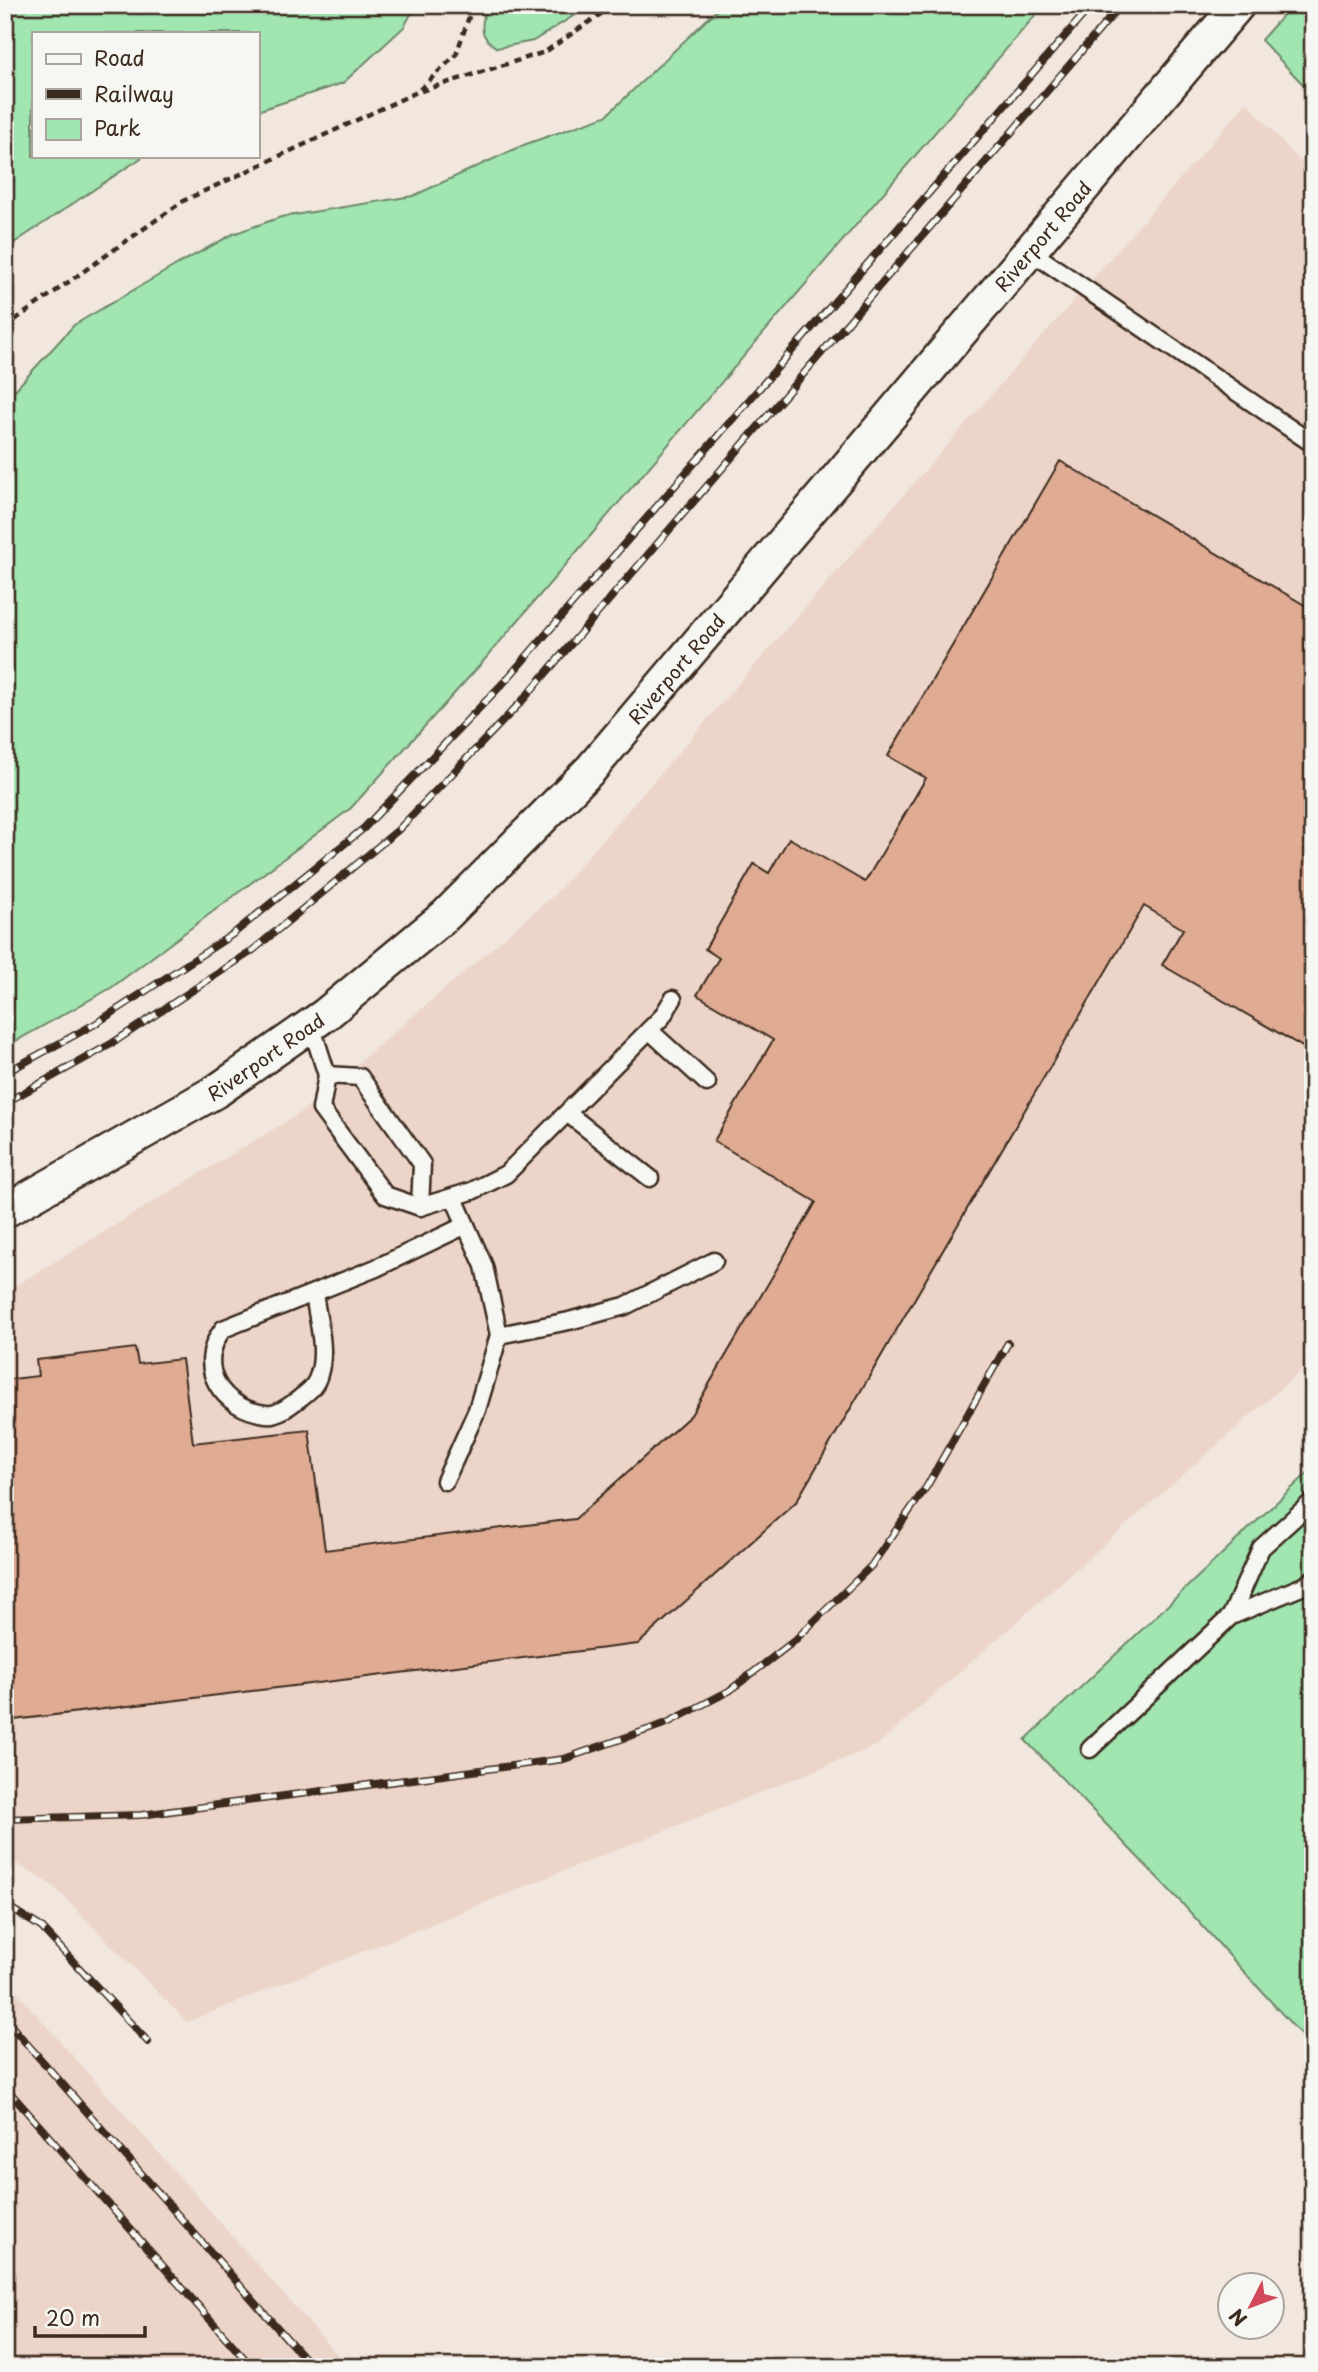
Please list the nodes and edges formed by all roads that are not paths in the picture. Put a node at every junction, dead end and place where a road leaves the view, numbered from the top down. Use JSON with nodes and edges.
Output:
{"nodes":[{"id":1,"x":1238,"y":5,"type":"edge"},
{"id":2,"x":1030,"y":251,"type":"junction"},
{"id":3,"x":1313,"y":444,"type":"edge"},
{"id":4,"x":673,"y":999,"type":"dead end"},
{"id":5,"x":311,"y":1025,"type":"junction"},
{"id":6,"x":649,"y":1030,"type":"junction"},
{"id":7,"x":327,"y":1075,"type":"junction"},
{"id":8,"x":708,"y":1083,"type":"dead end"},
{"id":9,"x":567,"y":1112,"type":"junction"},
{"id":10,"x":650,"y":1178,"type":"dead end"},
{"id":11,"x":454,"y":1198,"type":"junction"},
{"id":12,"x":420,"y":1207,"type":"junction"},
{"id":13,"x":5,"y":1211,"type":"edge"},
{"id":14,"x":466,"y":1225,"type":"junction"},
{"id":15,"x":714,"y":1261,"type":"dead end"},
{"id":16,"x":314,"y":1293,"type":"junction"},
{"id":17,"x":499,"y":1335,"type":"junction"},
{"id":18,"x":445,"y":1481,"type":"dead end"},
{"id":19,"x":1313,"y":1501,"type":"edge"},
{"id":20,"x":1313,"y":1579,"type":"edge"},
{"id":21,"x":1231,"y":1616,"type":"junction"},
{"id":22,"x":1090,"y":1749,"type":"dead end"}],
"edges":[{"from":1,"to":2,"type":"street","name":"Riverport Road"},
{"from":2,"to":3,"type":"lane"},
{"from":2,"to":5,"type":"street","name":"Riverport Road"},
{"from":4,"to":6,"type":"lane"},
{"from":5,"to":7,"type":"lane"},
{"from":5,"to":13,"type":"street","name":"Riverport Road"},
{"from":6,"to":8,"type":"lane"},
{"from":6,"to":9,"type":"lane"},
{"from":7,"to":12,"type":"lane"},
{"from":7,"to":12,"type":"lane"},
{"from":9,"to":10,"type":"lane"},
{"from":9,"to":11,"type":"lane"},
{"from":11,"to":12,"type":"lane"},
{"from":11,"to":14,"type":"lane"},
{"from":14,"to":16,"type":"lane"},
{"from":14,"to":17,"type":"lane"},
{"from":15,"to":17,"type":"lane"},
{"from":16,"to":16,"type":"lane"},
{"from":17,"to":18,"type":"lane"},
{"from":19,"to":21,"type":"lane"},
{"from":20,"to":21,"type":"lane"},
{"from":21,"to":22,"type":"lane"}]}
